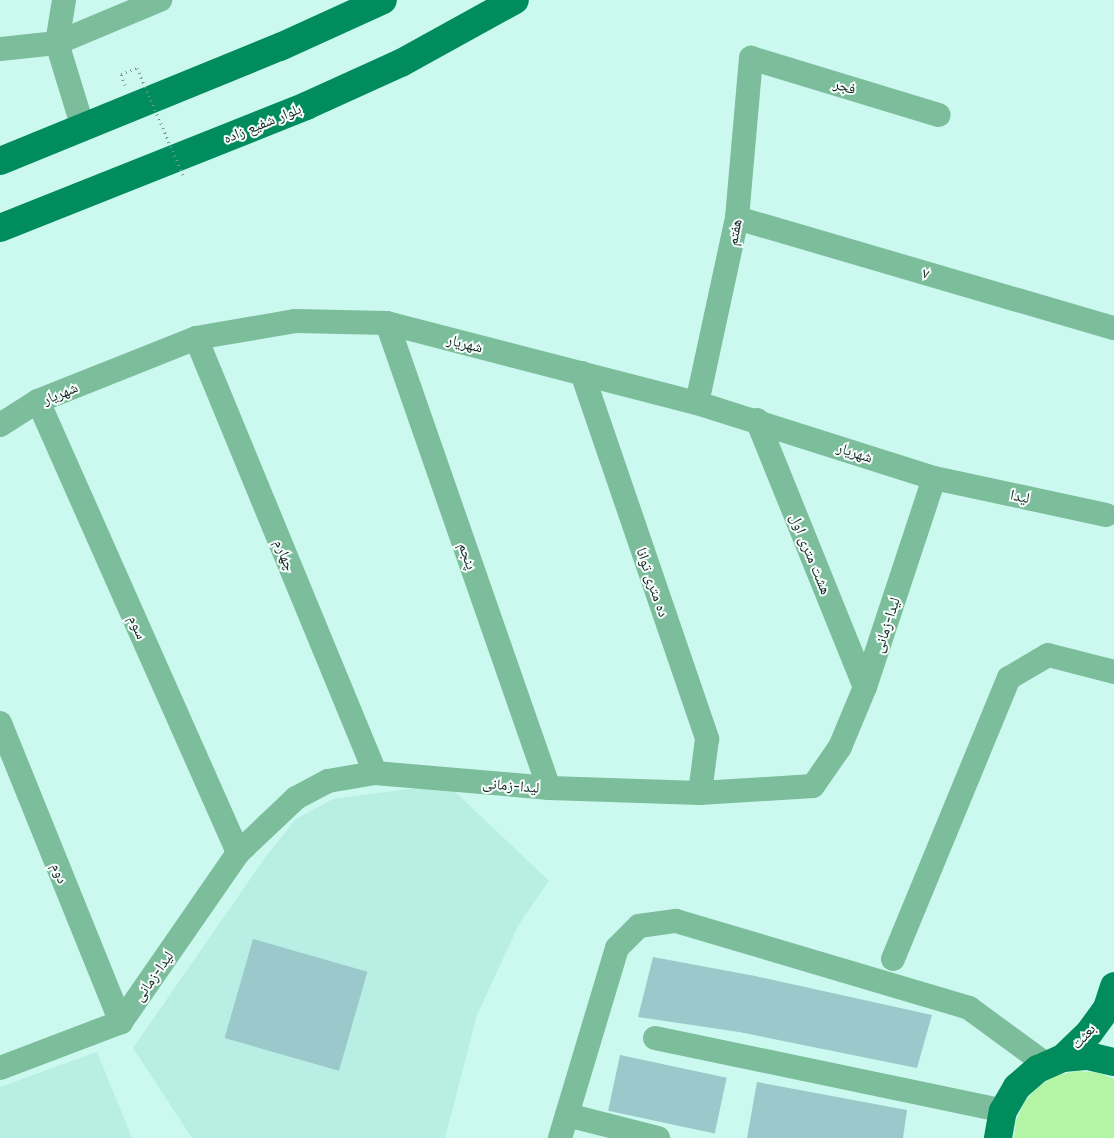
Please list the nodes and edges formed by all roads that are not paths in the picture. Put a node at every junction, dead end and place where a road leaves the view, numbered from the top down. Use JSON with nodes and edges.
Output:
{"nodes":[{"id":1,"x":64,"y":0,"type":"edge"},
{"id":2,"x":160,"y":0,"type":"edge"},
{"id":3,"x":383,"y":0,"type":"edge"},
{"id":4,"x":515,"y":0,"type":"edge"},
{"id":5,"x":57,"y":43,"type":"junction"},
{"id":6,"x":0,"y":49,"type":"edge"},
{"id":7,"x":751,"y":58,"type":"joint"},
{"id":8,"x":939,"y":115,"type":"dead end"},
{"id":9,"x":83,"y":128,"type":"junction"},
{"id":10,"x":0,"y":161,"type":"edge"},
{"id":11,"x":737,"y":218,"type":"junction"},
{"id":12,"x":0,"y":228,"type":"edge"},
{"id":13,"x":387,"y":323,"type":"junction"},
{"id":14,"x":1114,"y":328,"type":"edge"},
{"id":15,"x":196,"y":338,"type":"junction"},
{"id":16,"x":582,"y":373,"type":"junction"},
{"id":17,"x":38,"y":401,"type":"junction"},
{"id":18,"x":697,"y":403,"type":"junction"},
{"id":19,"x":757,"y":420,"type":"junction"},
{"id":20,"x":0,"y":425,"type":"edge"},
{"id":21,"x":934,"y":478,"type":"junction"},
{"id":22,"x":1106,"y":515,"type":"dead end"},
{"id":23,"x":1114,"y":672,"type":"edge"},
{"id":24,"x":865,"y":687,"type":"junction"},
{"id":25,"x":0,"y":723,"type":"edge"},
{"id":26,"x":375,"y":773,"type":"junction"},
{"id":27,"x":549,"y":788,"type":"junction"},
{"id":28,"x":700,"y":793,"type":"junction"},
{"id":29,"x":238,"y":853,"type":"junction"},
{"id":30,"x":893,"y":959,"type":"dead end"},
{"id":31,"x":1114,"y":986,"type":"edge"},
{"id":32,"x":121,"y":1022,"type":"junction"},
{"id":33,"x":655,"y":1038,"type":"dead end"},
{"id":34,"x":1055,"y":1061,"type":"junction"},
{"id":35,"x":1114,"y":1062,"type":"edge"},
{"id":36,"x":0,"y":1068,"type":"edge"},
{"id":37,"x":1003,"y":1111,"type":"junction"},
{"id":38,"x":567,"y":1114,"type":"junction"},
{"id":39,"x":560,"y":1138,"type":"edge"},
{"id":40,"x":658,"y":1138,"type":"edge"},
{"id":41,"x":998,"y":1138,"type":"edge"}],
"edges":[{"from":1,"to":5,"type":"street"},
{"from":2,"to":5,"type":"street"},
{"from":3,"to":9,"type":"main road"},
{"from":4,"to":12,"type":"main road","name":"بلوار شفیع زاده"},
{"from":5,"to":6,"type":"street"},
{"from":5,"to":9,"type":"street"},
{"from":7,"to":8,"type":"street","name":"فجر"},
{"from":7,"to":11,"type":"street","name":"هفتم"},
{"from":9,"to":10,"type":"main road"},
{"from":11,"to":14,"type":"street","name":"۷"},
{"from":11,"to":18,"type":"street","name":"هفتم"},
{"from":13,"to":15,"type":"street","name":"شهریار"},
{"from":13,"to":16,"type":"street","name":"شهریار"},
{"from":13,"to":27,"type":"street","name":"پنجم"},
{"from":15,"to":17,"type":"street","name":"شهریار"},
{"from":15,"to":26,"type":"street","name":"چهارم"},
{"from":16,"to":18,"type":"street","name":"شهریار"},
{"from":16,"to":28,"type":"street","name":"ده متری توانا"},
{"from":17,"to":20,"type":"street","name":"شهریار"},
{"from":17,"to":29,"type":"street","name":"سوم"},
{"from":18,"to":19,"type":"street","name":"شهریار"},
{"from":19,"to":21,"type":"street","name":"شهریار"},
{"from":19,"to":24,"type":"street","name":"هشت متری اول"},
{"from":21,"to":22,"type":"street","name":"لیدا"},
{"from":21,"to":24,"type":"street","name":"لیدا-زمانی"},
{"from":23,"to":30,"type":"street"},
{"from":24,"to":28,"type":"street","name":"لیدا-زمانی"},
{"from":25,"to":32,"type":"street","name":"دوم"},
{"from":26,"to":27,"type":"street","name":"لیدا-زمانی"},
{"from":26,"to":29,"type":"street","name":"لیدا-زمانی"},
{"from":27,"to":28,"type":"street","name":"لیدا-زمانی"},
{"from":29,"to":32,"type":"street","name":"لیدا-زمانی"},
{"from":31,"to":34,"type":"main road","name":"بعثت"},
{"from":32,"to":36,"type":"street"},
{"from":33,"to":37,"type":"street"},
{"from":34,"to":35,"type":"main road"},
{"from":34,"to":37,"type":"main road","name":"بعثت"},
{"from":34,"to":38,"type":"street"},
{"from":37,"to":41,"type":"main road","name":"بعثت"},
{"from":38,"to":39,"type":"street"},
{"from":38,"to":40,"type":"street"}]}
